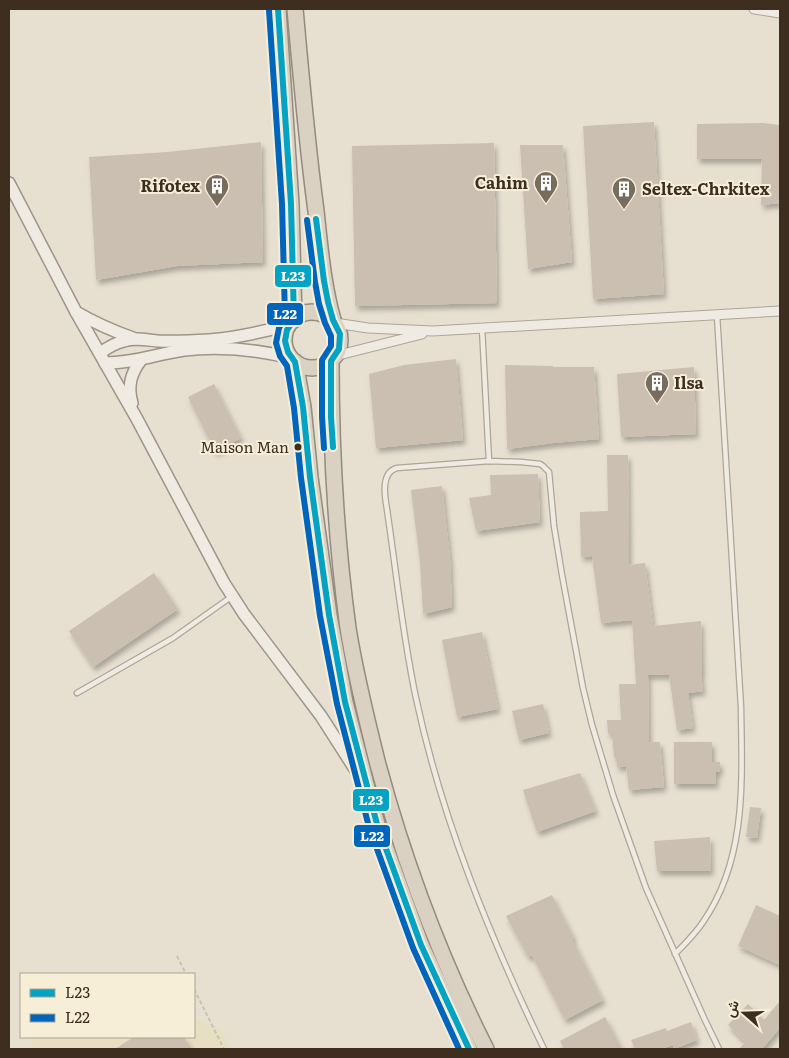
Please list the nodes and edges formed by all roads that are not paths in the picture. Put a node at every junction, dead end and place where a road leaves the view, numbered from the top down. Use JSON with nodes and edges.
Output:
{"nodes":[{"id":1,"x":278,"y":9,"type":"edge"},
{"id":2,"x":295,"y":9,"type":"edge"},
{"id":3,"x":754,"y":9,"type":"edge"},
{"id":4,"x":780,"y":13,"type":"edge"},
{"id":5,"x":9,"y":183,"type":"edge"},
{"id":6,"x":780,"y":311,"type":"edge"},
{"id":7,"x":76,"y":312,"type":"junction"},
{"id":8,"x":717,"y":315,"type":"junction"},
{"id":9,"x":291,"y":322,"type":"junction"},
{"id":10,"x":334,"y":322,"type":"junction"},
{"id":11,"x":482,"y":328,"type":"junction"},
{"id":12,"x":433,"y":331,"type":"junction"},
{"id":13,"x":134,"y":338,"type":"junction"},
{"id":14,"x":102,"y":358,"type":"junction"},
{"id":15,"x":333,"y":358,"type":"junction"},
{"id":16,"x":141,"y":360,"type":"junction"},
{"id":17,"x":293,"y":360,"type":"junction"},
{"id":18,"x":137,"y":419,"type":"junction"},
{"id":19,"x":489,"y":462,"type":"junction"},
{"id":20,"x":232,"y":596,"type":"junction"},
{"id":21,"x":77,"y":693,"type":"dead end"},
{"id":22,"x":366,"y":788,"type":"junction"},
{"id":23,"x":675,"y":954,"type":"junction"},
{"id":24,"x":470,"y":1049,"type":"edge"},
{"id":25,"x":486,"y":1049,"type":"edge"},
{"id":26,"x":544,"y":1049,"type":"edge"},
{"id":27,"x":719,"y":1049,"type":"edge"}],
"edges":[{"from":1,"to":9,"type":"highway"},
{"from":2,"to":10,"type":"highway"},
{"from":3,"to":4,"type":"street"},
{"from":5,"to":7,"type":"street"},
{"from":6,"to":8,"type":"street"},
{"from":7,"to":13,"type":"street"},
{"from":7,"to":14,"type":"street"},
{"from":8,"to":11,"type":"street"},
{"from":8,"to":23,"type":"lane"},
{"from":9,"to":10,"type":"highway"},
{"from":9,"to":13,"type":"street"},
{"from":9,"to":17,"type":"highway"},
{"from":10,"to":12,"type":"street"},
{"from":10,"to":15,"type":"highway"},
{"from":11,"to":12,"type":"street"},
{"from":11,"to":19,"type":"lane"},
{"from":12,"to":15,"type":"street"},
{"from":13,"to":14,"type":"street"},
{"from":14,"to":16,"type":"street"},
{"from":14,"to":18,"type":"street"},
{"from":15,"to":17,"type":"highway"},
{"from":15,"to":25,"type":"highway"},
{"from":16,"to":17,"type":"street"},
{"from":16,"to":18,"type":"street"},
{"from":17,"to":22,"type":"highway"},
{"from":18,"to":20,"type":"street"},
{"from":19,"to":23,"type":"lane"},
{"from":19,"to":26,"type":"lane"},
{"from":20,"to":21,"type":"lane"},
{"from":20,"to":22,"type":"street"},
{"from":22,"to":24,"type":"highway"},
{"from":23,"to":27,"type":"lane"}]}
